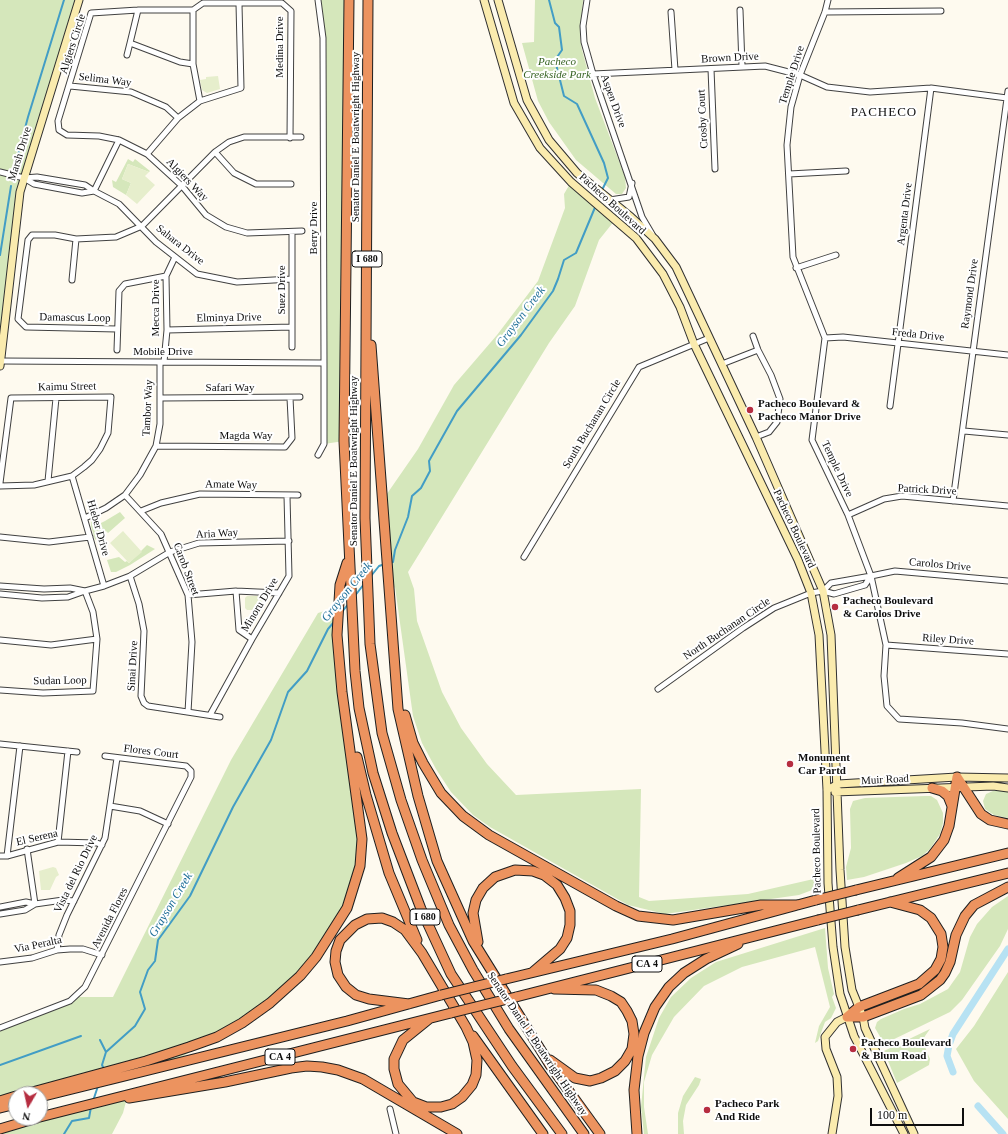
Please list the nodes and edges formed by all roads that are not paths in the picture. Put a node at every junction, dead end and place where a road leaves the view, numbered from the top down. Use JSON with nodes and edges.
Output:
{"nodes":[{"id":1,"x":79,"y":0,"type":"edge"},
{"id":2,"x":318,"y":0,"type":"edge"},
{"id":3,"x":349,"y":0,"type":"edge"},
{"id":4,"x":368,"y":0,"type":"edge"},
{"id":5,"x":484,"y":0,"type":"edge"},
{"id":6,"x":498,"y":0,"type":"edge"},
{"id":7,"x":587,"y":0,"type":"edge"},
{"id":8,"x":828,"y":0,"type":"edge"},
{"id":9,"x":239,"y":4,"type":"junction"},
{"id":10,"x":138,"y":10,"type":"junction"},
{"id":11,"x":192,"y":10,"type":"junction"},
{"id":12,"x":740,"y":10,"type":"dead end"},
{"id":13,"x":941,"y":11,"type":"dead end"},
{"id":14,"x":670,"y":12,"type":"dead end"},
{"id":15,"x":825,"y":12,"type":"junction"},
{"id":16,"x":130,"y":43,"type":"junction"},
{"id":17,"x":127,"y":55,"type":"dead end"},
{"id":18,"x":193,"y":64,"type":"junction"},
{"id":19,"x":742,"y":66,"type":"junction"},
{"id":20,"x":711,"y":69,"type":"junction"},
{"id":21,"x":675,"y":70,"type":"junction"},
{"id":22,"x":593,"y":74,"type":"junction"},
{"id":23,"x":800,"y":75,"type":"junction"},
{"id":24,"x":70,"y":86,"type":"junction"},
{"id":25,"x":931,"y":88,"type":"junction"},
{"id":26,"x":1008,"y":91,"type":"edge"},
{"id":27,"x":1007,"y":98,"type":"edge"},
{"id":28,"x":200,"y":101,"type":"junction"},
{"id":29,"x":178,"y":118,"type":"junction"},
{"id":30,"x":59,"y":130,"type":"joint"},
{"id":31,"x":301,"y":137,"type":"dead end"},
{"id":32,"x":290,"y":138,"type":"junction"},
{"id":33,"x":119,"y":140,"type":"junction"},
{"id":34,"x":215,"y":152,"type":"junction"},
{"id":35,"x":147,"y":154,"type":"junction"},
{"id":36,"x":715,"y":169,"type":"dead end"},
{"id":37,"x":846,"y":170,"type":"dead end"},
{"id":38,"x":0,"y":172,"type":"edge"},
{"id":39,"x":789,"y":174,"type":"junction"},
{"id":40,"x":24,"y":178,"type":"junction"},
{"id":41,"x":632,"y":182,"type":"junction"},
{"id":42,"x":291,"y":184,"type":"dead end"},
{"id":43,"x":182,"y":186,"type":"junction"},
{"id":44,"x":94,"y":191,"type":"junction"},
{"id":45,"x":610,"y":200,"type":"junction"},
{"id":46,"x":142,"y":226,"type":"junction"},
{"id":47,"x":302,"y":231,"type":"dead end"},
{"id":48,"x":292,"y":232,"type":"junction"},
{"id":49,"x":76,"y":239,"type":"junction"},
{"id":50,"x":655,"y":239,"type":"junction"},
{"id":51,"x":836,"y":255,"type":"dead end"},
{"id":52,"x":175,"y":257,"type":"junction"},
{"id":53,"x":796,"y":268,"type":"junction"},
{"id":54,"x":166,"y":276,"type":"junction"},
{"id":55,"x":292,"y":279,"type":"junction"},
{"id":56,"x":72,"y":280,"type":"dead end"},
{"id":57,"x":367,"y":304,"type":"junction"},
{"id":58,"x":292,"y":327,"type":"junction"},
{"id":59,"x":117,"y":329,"type":"junction"},
{"id":60,"x":167,"y":330,"type":"junction"},
{"id":61,"x":753,"y":336,"type":"dead end"},
{"id":62,"x":709,"y":338,"type":"junction"},
{"id":63,"x":825,"y":338,"type":"junction"},
{"id":64,"x":694,"y":344,"type":"junction"},
{"id":65,"x":899,"y":344,"type":"junction"},
{"id":66,"x":292,"y":347,"type":"dead end"},
{"id":67,"x":117,"y":350,"type":"dead end"},
{"id":68,"x":758,"y":350,"type":"junction"},
{"id":69,"x":972,"y":351,"type":"junction"},
{"id":70,"x":1008,"y":355,"type":"edge"},
{"id":71,"x":162,"y":362,"type":"junction"},
{"id":72,"x":324,"y":363,"type":"junction"},
{"id":73,"x":0,"y":364,"type":"edge"},
{"id":74,"x":722,"y":364,"type":"junction"},
{"id":75,"x":56,"y":398,"type":"junction"},
{"id":76,"x":161,"y":398,"type":"junction"},
{"id":77,"x":290,"y":398,"type":"junction"},
{"id":78,"x":300,"y":398,"type":"dead end"},
{"id":79,"x":890,"y":406,"type":"dead end"},
{"id":80,"x":964,"y":431,"type":"junction"},
{"id":81,"x":1008,"y":435,"type":"edge"},
{"id":82,"x":756,"y":437,"type":"junction"},
{"id":83,"x":156,"y":446,"type":"junction"},
{"id":84,"x":318,"y":455,"type":"dead end"},
{"id":85,"x":72,"y":476,"type":"junction"},
{"id":86,"x":48,"y":481,"type":"junction"},
{"id":87,"x":0,"y":484,"type":"edge"},
{"id":88,"x":125,"y":495,"type":"junction"},
{"id":89,"x":298,"y":495,"type":"dead end"},
{"id":90,"x":287,"y":496,"type":"junction"},
{"id":91,"x":953,"y":501,"type":"junction"},
{"id":92,"x":1008,"y":506,"type":"edge"},
{"id":93,"x":141,"y":511,"type":"junction"},
{"id":94,"x":848,"y":515,"type":"junction"},
{"id":95,"x":85,"y":518,"type":"junction"},
{"id":96,"x":0,"y":537,"type":"edge"},
{"id":97,"x":90,"y":537,"type":"junction"},
{"id":98,"x":289,"y":541,"type":"junction"},
{"id":99,"x":170,"y":552,"type":"junction"},
{"id":100,"x":524,"y":557,"type":"dead end"},
{"id":101,"x":349,"y":558,"type":"junction"},
{"id":102,"x":130,"y":576,"type":"junction"},
{"id":103,"x":871,"y":576,"type":"junction"},
{"id":104,"x":1008,"y":581,"type":"edge"},
{"id":105,"x":0,"y":586,"type":"edge"},
{"id":106,"x":104,"y":586,"type":"junction"},
{"id":107,"x":85,"y":591,"type":"junction"},
{"id":108,"x":236,"y":591,"type":"junction"},
{"id":109,"x":823,"y":591,"type":"junction"},
{"id":110,"x":279,"y":592,"type":"junction"},
{"id":111,"x":811,"y":593,"type":"junction"},
{"id":112,"x":0,"y":594,"type":"edge"},
{"id":113,"x":188,"y":595,"type":"junction"},
{"id":114,"x":97,"y":639,"type":"junction"},
{"id":115,"x":252,"y":639,"type":"junction"},
{"id":116,"x":0,"y":640,"type":"edge"},
{"id":117,"x":886,"y":645,"type":"junction"},
{"id":118,"x":1008,"y":654,"type":"edge"},
{"id":119,"x":395,"y":671,"type":"junction"},
{"id":120,"x":658,"y":689,"type":"dead end"},
{"id":121,"x":0,"y":690,"type":"edge"},
{"id":122,"x":342,"y":692,"type":"junction"},
{"id":123,"x":188,"y":712,"type":"junction"},
{"id":124,"x":210,"y":715,"type":"junction"},
{"id":125,"x":220,"y":717,"type":"dead end"},
{"id":126,"x":1008,"y":729,"type":"edge"},
{"id":127,"x":0,"y":744,"type":"edge"},
{"id":128,"x":20,"y":746,"type":"junction"},
{"id":129,"x":68,"y":751,"type":"junction"},
{"id":130,"x":77,"y":752,"type":"dead end"},
{"id":131,"x":105,"y":756,"type":"dead end"},
{"id":132,"x":117,"y":758,"type":"junction"},
{"id":133,"x":191,"y":771,"type":"joint"},
{"id":134,"x":958,"y":777,"type":"junction"},
{"id":135,"x":1008,"y":778,"type":"edge"},
{"id":136,"x":838,"y":784,"type":"junction"},
{"id":137,"x":960,"y":787,"type":"junction"},
{"id":138,"x":932,"y":788,"type":"junction"},
{"id":139,"x":1008,"y":788,"type":"edge"},
{"id":140,"x":827,"y":790,"type":"junction"},
{"id":141,"x":839,"y":793,"type":"junction"},
{"id":142,"x":110,"y":806,"type":"junction"},
{"id":143,"x":952,"y":811,"type":"junction"},
{"id":144,"x":168,"y":824,"type":"junction"},
{"id":145,"x":1008,"y":824,"type":"edge"},
{"id":146,"x":58,"y":842,"type":"junction"},
{"id":147,"x":102,"y":845,"type":"junction"},
{"id":148,"x":27,"y":849,"type":"junction"},
{"id":149,"x":1008,"y":853,"type":"edge"},
{"id":150,"x":0,"y":856,"type":"edge"},
{"id":151,"x":7,"y":856,"type":"junction"},
{"id":152,"x":1008,"y":873,"type":"edge"},
{"id":153,"x":894,"y":880,"type":"junction"},
{"id":154,"x":1008,"y":887,"type":"edge"},
{"id":155,"x":74,"y":901,"type":"junction"},
{"id":156,"x":890,"y":902,"type":"junction"},
{"id":157,"x":35,"y":904,"type":"junction"},
{"id":158,"x":796,"y":905,"type":"junction"},
{"id":159,"x":0,"y":907,"type":"edge"},
{"id":160,"x":0,"y":914,"type":"edge"},
{"id":161,"x":747,"y":938,"type":"junction"},
{"id":162,"x":57,"y":950,"type":"junction"},
{"id":163,"x":422,"y":953,"type":"junction"},
{"id":164,"x":102,"y":955,"type":"junction"},
{"id":165,"x":484,"y":956,"type":"junction"},
{"id":166,"x":0,"y":962,"type":"edge"},
{"id":167,"x":531,"y":973,"type":"junction"},
{"id":168,"x":547,"y":989,"type":"junction"},
{"id":169,"x":409,"y":1004,"type":"junction"},
{"id":170,"x":859,"y":1007,"type":"junction"},
{"id":171,"x":847,"y":1017,"type":"junction"},
{"id":172,"x":863,"y":1017,"type":"junction"},
{"id":173,"x":429,"y":1019,"type":"junction"},
{"id":174,"x":466,"y":1026,"type":"junction"},
{"id":175,"x":0,"y":1028,"type":"edge"},
{"id":176,"x":544,"y":1054,"type":"junction"},
{"id":177,"x":69,"y":1086,"type":"junction"},
{"id":178,"x":48,"y":1090,"type":"edge"},
{"id":179,"x":48,"y":1094,"type":"edge"},
{"id":180,"x":129,"y":1096,"type":"junction"},
{"id":181,"x":390,"y":1109,"type":"dead end"},
{"id":182,"x":48,"y":1114,"type":"edge"},
{"id":183,"x":10,"y":1126,"type":"edge"},
{"id":184,"x":0,"y":1129,"type":"edge"},
{"id":185,"x":396,"y":1134,"type":"edge"},
{"id":186,"x":457,"y":1134,"type":"edge"},
{"id":187,"x":543,"y":1134,"type":"edge"},
{"id":188,"x":562,"y":1134,"type":"edge"},
{"id":189,"x":584,"y":1134,"type":"edge"},
{"id":190,"x":600,"y":1134,"type":"edge"},
{"id":191,"x":637,"y":1134,"type":"edge"},
{"id":192,"x":832,"y":1134,"type":"edge"},
{"id":193,"x":904,"y":1134,"type":"edge"},
{"id":194,"x":914,"y":1134,"type":"edge"}],
"edges":[{"from":1,"to":40,"type":"main road","name":"Marsh Drive"},
{"from":2,"to":72,"type":"street","name":"Berry Drive"},
{"from":3,"to":101,"type":"highway","name":"Senator Daniel E Boatwright Highway","number":"I 680"},
{"from":4,"to":57,"type":"highway","name":"Senator Daniel E Boatwright Highway","number":"I 680"},
{"from":5,"to":64,"type":"main road","name":"Pacheco Boulevard"},
{"from":6,"to":45,"type":"main road","name":"Pacheco Boulevard"},
{"from":7,"to":22,"type":"street","name":"Aspen Drive"},
{"from":8,"to":15,"type":"street","name":"Temple Drive"},
{"from":9,"to":11,"type":"street","name":"Medina Drive"},
{"from":9,"to":28,"type":"street"},
{"from":9,"to":32,"type":"street","name":"Medina Drive"},
{"from":10,"to":11,"type":"street","name":"Algiers Circle"},
{"from":10,"to":16,"type":"street"},
{"from":10,"to":24,"type":"street","name":"Algiers Circle"},
{"from":11,"to":18,"type":"street"},
{"from":12,"to":19,"type":"street"},
{"from":13,"to":15,"type":"street"},
{"from":14,"to":21,"type":"street"},
{"from":15,"to":23,"type":"street","name":"Temple Drive"},
{"from":16,"to":17,"type":"street"},
{"from":16,"to":18,"type":"street"},
{"from":18,"to":28,"type":"street"},
{"from":19,"to":20,"type":"street","name":"Brown Drive"},
{"from":19,"to":23,"type":"street","name":"Brown Drive"},
{"from":20,"to":21,"type":"street","name":"Brown Drive"},
{"from":20,"to":36,"type":"street","name":"Crosby Court"},
{"from":21,"to":22,"type":"street","name":"Brown Drive"},
{"from":22,"to":41,"type":"street","name":"Aspen Drive"},
{"from":23,"to":25,"type":"street","name":"Brown Drive"},
{"from":23,"to":39,"type":"street","name":"Temple Drive"},
{"from":24,"to":29,"type":"street","name":"Selima Way"},
{"from":24,"to":30,"type":"street","name":"Algiers Circle"},
{"from":25,"to":27,"type":"street","name":"Brown Drive"},
{"from":25,"to":65,"type":"street","name":"Argenta Drive"},
{"from":26,"to":27,"type":"street","name":"Raymond Drive"},
{"from":27,"to":69,"type":"street","name":"Raymond Drive"},
{"from":28,"to":29,"type":"street"},
{"from":29,"to":35,"type":"street"},
{"from":30,"to":33,"type":"street","name":"Algiers Way"},
{"from":31,"to":32,"type":"street"},
{"from":32,"to":34,"type":"street"},
{"from":33,"to":35,"type":"street","name":"Algiers Way"},
{"from":33,"to":44,"type":"street"},
{"from":34,"to":42,"type":"street"},
{"from":34,"to":43,"type":"street"},
{"from":35,"to":43,"type":"street","name":"Algiers Way"},
{"from":37,"to":39,"type":"street"},
{"from":38,"to":40,"type":"street"},
{"from":39,"to":53,"type":"street","name":"Temple Drive"},
{"from":40,"to":44,"type":"street","name":"Sahara Drive"},
{"from":40,"to":44,"type":"street","name":"Sahara Drive"},
{"from":40,"to":73,"type":"main road","name":"Marsh Drive"},
{"from":41,"to":45,"type":"street"},
{"from":41,"to":50,"type":"street","name":"Aspen Drive"},
{"from":43,"to":46,"type":"street"},
{"from":43,"to":48,"type":"street","name":"Algiers Way"},
{"from":44,"to":46,"type":"street","name":"Sahara Drive"},
{"from":45,"to":50,"type":"main road","name":"Pacheco Boulevard"},
{"from":46,"to":49,"type":"street","name":"Damascus Loop"},
{"from":46,"to":52,"type":"street","name":"Sahara Drive"},
{"from":47,"to":48,"type":"street","name":"Algiers Way"},
{"from":48,"to":55,"type":"street","name":"Suez Drive"},
{"from":49,"to":56,"type":"street"},
{"from":49,"to":59,"type":"street","name":"Damascus Loop"},
{"from":50,"to":62,"type":"main road","name":"Pacheco Boulevard"},
{"from":51,"to":53,"type":"street"},
{"from":52,"to":54,"type":"street","name":"Mecca Drive"},
{"from":52,"to":55,"type":"street","name":"Sahara Drive"},
{"from":53,"to":63,"type":"street","name":"Temple Drive"},
{"from":54,"to":59,"type":"street"},
{"from":54,"to":60,"type":"street","name":"Mecca Drive"},
{"from":55,"to":58,"type":"street","name":"Suez Drive"},
{"from":57,"to":119,"type":"highway"},
{"from":57,"to":189,"type":"highway","name":"Senator Daniel E Boatwright Highway","number":"I 680"},
{"from":58,"to":60,"type":"street","name":"Elminya Drive"},
{"from":58,"to":66,"type":"street","name":"Suez Drive"},
{"from":59,"to":67,"type":"street"},
{"from":60,"to":71,"type":"street","name":"Mecca Drive"},
{"from":61,"to":68,"type":"street"},
{"from":62,"to":64,"type":"street","name":"South Buchanan Circle"},
{"from":62,"to":74,"type":"main road","name":"Pacheco Boulevard"},
{"from":63,"to":65,"type":"street","name":"Freda Drive"},
{"from":63,"to":94,"type":"street","name":"Temple Drive"},
{"from":64,"to":100,"type":"street","name":"South Buchanan Circle"},
{"from":64,"to":111,"type":"main road","name":"Pacheco Boulevard"},
{"from":65,"to":69,"type":"street","name":"Freda Drive"},
{"from":65,"to":79,"type":"street","name":"Argenta Drive"},
{"from":68,"to":74,"type":"street"},
{"from":68,"to":82,"type":"street"},
{"from":69,"to":70,"type":"street","name":"Freda Drive"},
{"from":69,"to":80,"type":"street","name":"Raymond Drive"},
{"from":71,"to":72,"type":"street","name":"Mobile Drive"},
{"from":71,"to":73,"type":"street","name":"Mobile Drive"},
{"from":71,"to":76,"type":"street","name":"Tambor Way"},
{"from":72,"to":84,"type":"street","name":"Berry Drive"},
{"from":74,"to":82,"type":"main road","name":"Pacheco Boulevard"},
{"from":75,"to":85,"type":"street","name":"Kaimu Street"},
{"from":75,"to":86,"type":"street"},
{"from":75,"to":87,"type":"street","name":"Kaimu Street"},
{"from":76,"to":77,"type":"street","name":"Safari Way"},
{"from":76,"to":83,"type":"street","name":"Tambor Way"},
{"from":77,"to":78,"type":"street","name":"Safari Way"},
{"from":77,"to":83,"type":"street","name":"Magda Way"},
{"from":80,"to":81,"type":"street"},
{"from":80,"to":91,"type":"street","name":"Raymond Drive"},
{"from":82,"to":109,"type":"main road","name":"Pacheco Boulevard"},
{"from":83,"to":88,"type":"street","name":"Tambor Way"},
{"from":85,"to":86,"type":"street"},
{"from":85,"to":95,"type":"street","name":"Hieber Drive"},
{"from":86,"to":87,"type":"street"},
{"from":88,"to":93,"type":"street","name":"Carob Street"},
{"from":88,"to":95,"type":"street","name":"Tambor Way"},
{"from":89,"to":90,"type":"street","name":"Amate Way"},
{"from":90,"to":93,"type":"street","name":"Amate Way"},
{"from":90,"to":98,"type":"street","name":"Minoru Drive"},
{"from":91,"to":92,"type":"street","name":"Patrick Drive"},
{"from":91,"to":94,"type":"street","name":"Patrick Drive"},
{"from":93,"to":99,"type":"street","name":"Carob Street"},
{"from":94,"to":103,"type":"street","name":"Temple Drive"},
{"from":95,"to":97,"type":"street","name":"Hieber Drive"},
{"from":96,"to":97,"type":"street"},
{"from":97,"to":106,"type":"street","name":"Hieber Drive"},
{"from":98,"to":99,"type":"street","name":"Aria Way"},
{"from":98,"to":110,"type":"street","name":"Minoru Drive"},
{"from":99,"to":102,"type":"street","name":"Aria Way"},
{"from":99,"to":113,"type":"street","name":"Carob Street"},
{"from":101,"to":122,"type":"highway"},
{"from":101,"to":188,"type":"highway","name":"Senator Daniel E Boatwright Highway","number":"I 680"},
{"from":102,"to":106,"type":"street","name":"Aria Way"},
{"from":102,"to":123,"type":"street","name":"Sinai Drive"},
{"from":103,"to":104,"type":"street","name":"Carolos Drive"},
{"from":103,"to":109,"type":"street","name":"Carolos Drive"},
{"from":103,"to":109,"type":"street","name":"Carolos Drive"},
{"from":103,"to":117,"type":"street","name":"Temple Drive"},
{"from":105,"to":107,"type":"street","name":"Aria Way"},
{"from":106,"to":107,"type":"street","name":"Aria Way"},
{"from":107,"to":112,"type":"street","name":"Aria Way"},
{"from":107,"to":114,"type":"street","name":"Sudan Loop"},
{"from":108,"to":110,"type":"street"},
{"from":108,"to":113,"type":"street"},
{"from":108,"to":115,"type":"street"},
{"from":109,"to":111,"type":"street","name":"Carolos Drive"},
{"from":109,"to":136,"type":"main road","name":"Pacheco Boulevard"},
{"from":110,"to":115,"type":"street","name":"Minoru Drive"},
{"from":111,"to":120,"type":"street","name":"North Buchanan Circle"},
{"from":111,"to":140,"type":"main road","name":"Pacheco Boulevard"},
{"from":113,"to":123,"type":"street","name":"Carob Street"},
{"from":114,"to":116,"type":"street"},
{"from":114,"to":121,"type":"street","name":"Sudan Loop"},
{"from":115,"to":124,"type":"street","name":"Minoru Drive"},
{"from":117,"to":118,"type":"street","name":"Riley Drive"},
{"from":117,"to":126,"type":"street","name":"Temple Drive"},
{"from":119,"to":158,"type":"highway"},
{"from":119,"to":165,"type":"highway"},
{"from":122,"to":163,"type":"highway"},
{"from":122,"to":177,"type":"highway"},
{"from":123,"to":124,"type":"street","name":"Sinai Drive"},
{"from":124,"to":125,"type":"street","name":"Sinai Drive"},
{"from":127,"to":128,"type":"street"},
{"from":128,"to":129,"type":"street"},
{"from":128,"to":151,"type":"street"},
{"from":129,"to":130,"type":"street"},
{"from":129,"to":146,"type":"street"},
{"from":131,"to":132,"type":"street","name":"Flores Court"},
{"from":132,"to":133,"type":"street","name":"Flores Court"},
{"from":132,"to":142,"type":"street","name":"Vista del Rio Drive"},
{"from":133,"to":144,"type":"street","name":"Avenida Flores"},
{"from":134,"to":135,"type":"main road","name":"Muir Road"},
{"from":134,"to":136,"type":"main road","name":"Muir Road"},
{"from":134,"to":137,"type":"highway"},
{"from":136,"to":140,"type":"main road","name":"Muir Road"},
{"from":136,"to":141,"type":"main road","name":"Pacheco Boulevard"},
{"from":137,"to":138,"type":"main road","name":"Muir Road"},
{"from":137,"to":139,"type":"main road","name":"Muir Road"},
{"from":137,"to":143,"type":"highway"},
{"from":137,"to":145,"type":"highway"},
{"from":138,"to":141,"type":"main road","name":"Muir Road"},
{"from":138,"to":143,"type":"highway"},
{"from":140,"to":141,"type":"main road","name":"Muir Road"},
{"from":140,"to":171,"type":"main road","name":"Pacheco Boulevard"},
{"from":141,"to":170,"type":"main road","name":"Pacheco Boulevard"},
{"from":142,"to":144,"type":"street"},
{"from":142,"to":147,"type":"street","name":"Vista del Rio Drive"},
{"from":143,"to":153,"type":"highway"},
{"from":144,"to":164,"type":"street","name":"Avenida Flores"},
{"from":146,"to":147,"type":"street","name":"El Serena"},
{"from":146,"to":148,"type":"street","name":"El Serena"},
{"from":147,"to":155,"type":"street","name":"Vista del Rio Drive"},
{"from":148,"to":151,"type":"street","name":"El Serena"},
{"from":148,"to":157,"type":"street"},
{"from":149,"to":153,"type":"highway","number":"CA 4"},
{"from":150,"to":151,"type":"street","name":"El Serena"},
{"from":152,"to":156,"type":"highway","number":"CA 4"},
{"from":153,"to":158,"type":"highway","number":"CA 4","bridge":true},
{"from":154,"to":172,"type":"highway"},
{"from":155,"to":157,"type":"street"},
{"from":155,"to":162,"type":"street","name":"Vista del Rio Drive"},
{"from":156,"to":161,"type":"highway","number":"CA 4","bridge":true},
{"from":156,"to":170,"type":"highway"},
{"from":157,"to":159,"type":"street"},
{"from":157,"to":160,"type":"street"},
{"from":158,"to":167,"type":"highway","number":"CA 4"},
{"from":161,"to":168,"type":"highway","number":"CA 4"},
{"from":161,"to":191,"type":"highway"},
{"from":162,"to":164,"type":"street","name":"Via Peralta"},
{"from":162,"to":166,"type":"street","name":"Via Peralta"},
{"from":163,"to":169,"type":"highway"},
{"from":163,"to":174,"type":"highway"},
{"from":164,"to":175,"type":"street","name":"Avenida Flores"},
{"from":165,"to":167,"type":"highway"},
{"from":165,"to":176,"type":"highway"},
{"from":167,"to":169,"type":"highway","number":"CA 4","bridge":true},
{"from":168,"to":173,"type":"highway","number":"CA 4","bridge":true},
{"from":168,"to":176,"type":"highway"},
{"from":169,"to":177,"type":"highway","number":"CA 4"},
{"from":170,"to":171,"type":"highway"},
{"from":170,"to":172,"type":"main road","name":"Pacheco Boulevard"},
{"from":171,"to":172,"type":"highway"},
{"from":171,"to":192,"type":"main road"},
{"from":171,"to":193,"type":"main road","name":"Pacheco Boulevard"},
{"from":172,"to":194,"type":"main road","name":"Pacheco Boulevard"},
{"from":173,"to":174,"type":"highway"},
{"from":173,"to":180,"type":"highway","number":"CA 4"},
{"from":174,"to":187,"type":"highway"},
{"from":176,"to":190,"type":"highway"},
{"from":177,"to":178,"type":"highway"},
{"from":177,"to":179,"type":"highway","number":"CA 4"},
{"from":180,"to":182,"type":"highway"},
{"from":180,"to":186,"type":"highway"},
{"from":181,"to":185,"type":"street"},
{"from":183,"to":184,"type":"highway"}]}
